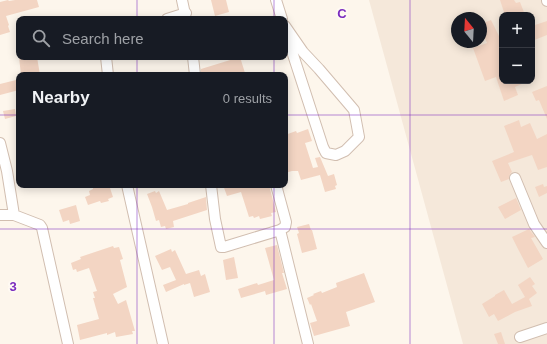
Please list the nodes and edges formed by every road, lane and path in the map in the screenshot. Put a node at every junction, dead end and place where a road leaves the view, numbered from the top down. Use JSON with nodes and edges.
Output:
{"nodes":[{"id":1,"x":182,"y":0,"type":"edge"},
{"id":2,"x":276,"y":0,"type":"edge"},
{"id":3,"x":186,"y":16,"type":"edge"},
{"id":4,"x":281,"y":16,"type":"edge"},
{"id":5,"x":288,"y":30,"type":"edge"},
{"id":6,"x":288,"y":39,"type":"edge"},
{"id":7,"x":106,"y":60,"type":"edge"},
{"id":8,"x":192,"y":60,"type":"edge"},
{"id":9,"x":108,"y":72,"type":"edge"},
{"id":10,"x":194,"y":72,"type":"edge"},
{"id":11,"x":0,"y":143,"type":"edge"},
{"id":12,"x":515,"y":178,"type":"dead end"},
{"id":13,"x":128,"y":188,"type":"edge"},
{"id":14,"x":211,"y":188,"type":"edge"},
{"id":15,"x":277,"y":188,"type":"edge"},
{"id":16,"x":0,"y":215,"type":"edge"},
{"id":17,"x":14,"y":215,"type":"junction"},
{"id":18,"x":280,"y":230,"type":"junction"},
{"id":19,"x":546,"y":241,"type":"edge"},
{"id":20,"x":547,"y":328,"type":"edge"},
{"id":21,"x":520,"y":337,"type":"dead end"},
{"id":22,"x":68,"y":344,"type":"edge"},
{"id":23,"x":163,"y":344,"type":"edge"},
{"id":24,"x":308,"y":344,"type":"edge"}],
"edges":[{"from":1,"to":3,"type":"street"},
{"from":2,"to":4,"type":"street"},
{"from":5,"to":6,"type":"street"},
{"from":7,"to":9,"type":"street"},
{"from":8,"to":10,"type":"street"},
{"from":11,"to":17,"type":"street"},
{"from":12,"to":19,"type":"street"},
{"from":13,"to":23,"type":"street"},
{"from":14,"to":18,"type":"street"},
{"from":15,"to":18,"type":"street"},
{"from":16,"to":17,"type":"street"},
{"from":17,"to":22,"type":"street"},
{"from":18,"to":24,"type":"street"},
{"from":20,"to":21,"type":"street"}]}
